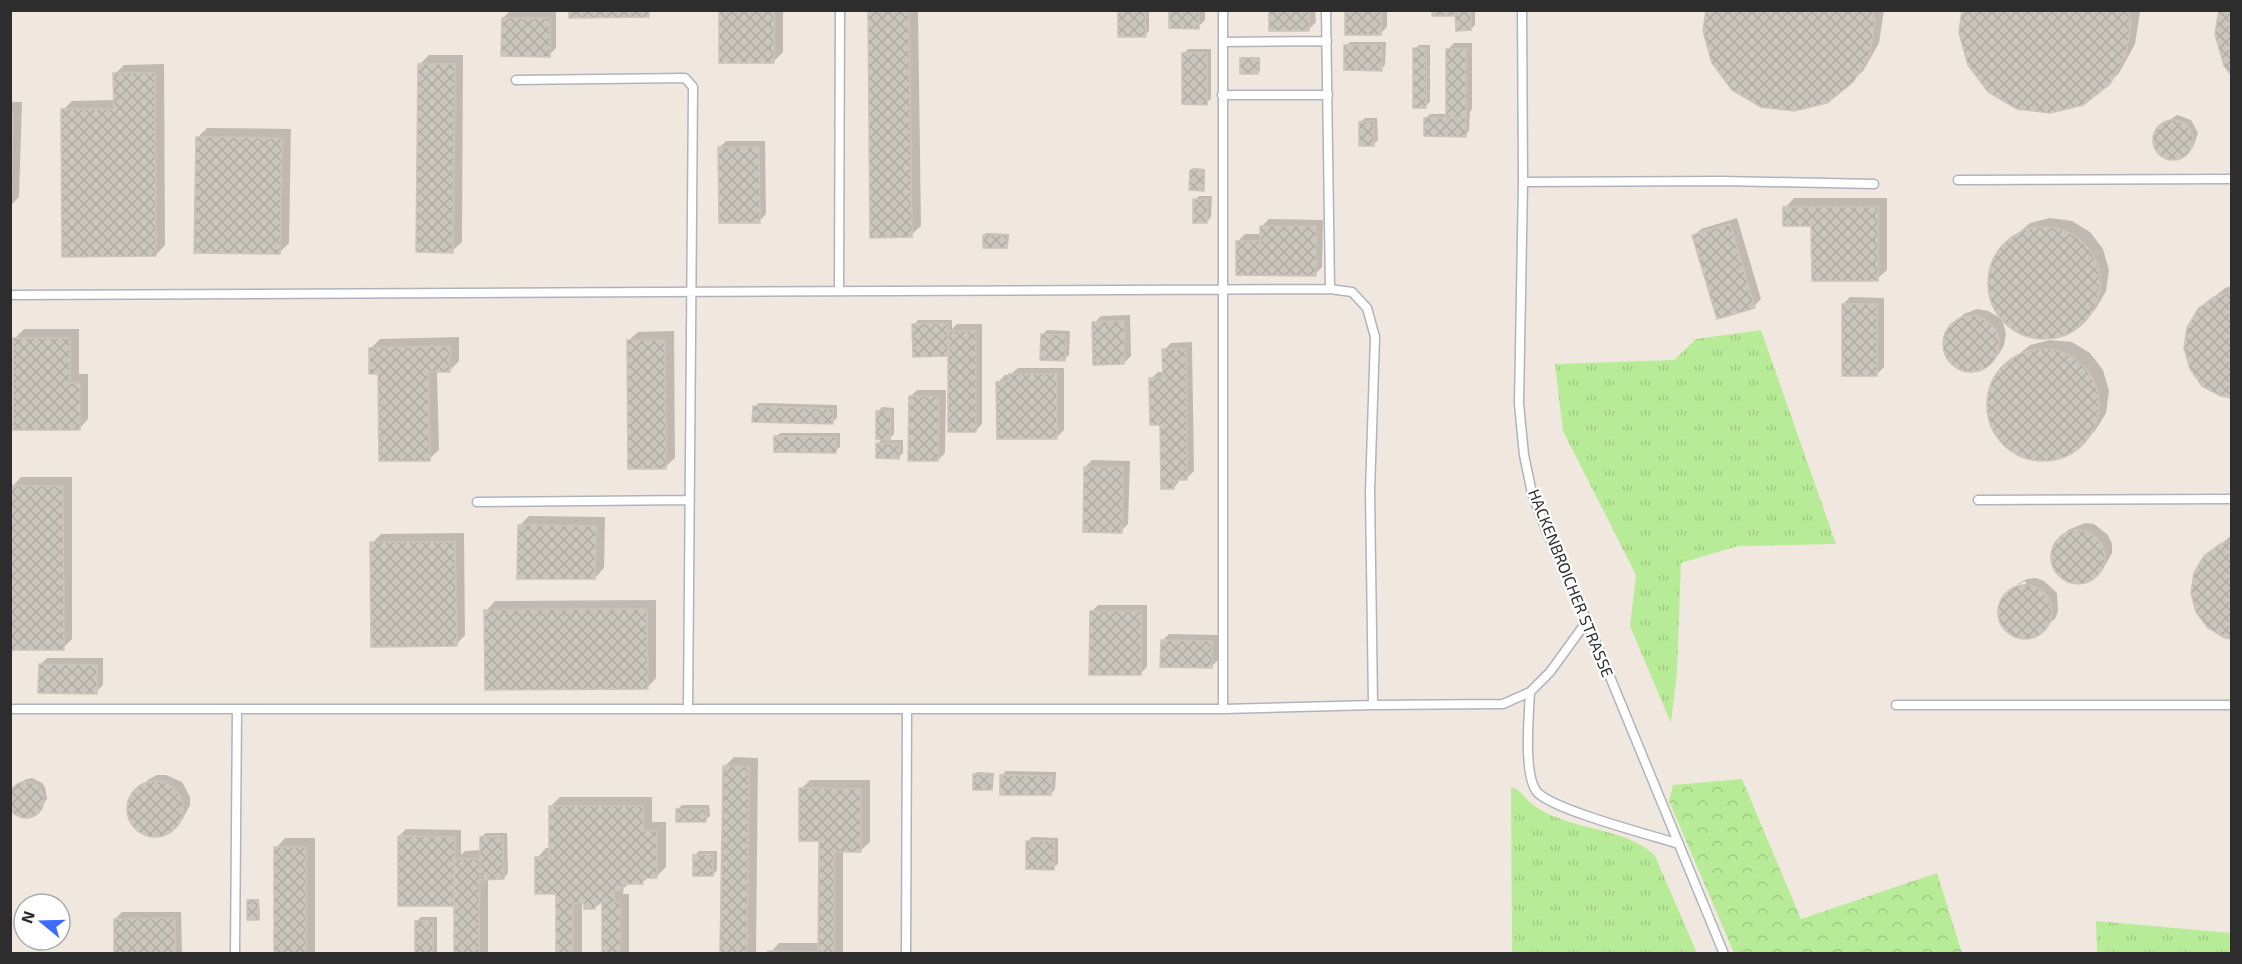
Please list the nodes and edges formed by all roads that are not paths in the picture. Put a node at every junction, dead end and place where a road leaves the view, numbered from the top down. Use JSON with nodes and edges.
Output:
{"nodes":[{"id":1,"x":840,"y":10,"type":"edge"},
{"id":2,"x":1223,"y":10,"type":"edge"},
{"id":3,"x":1326,"y":10,"type":"edge"},
{"id":4,"x":1522,"y":10,"type":"edge"},
{"id":5,"x":1327,"y":41,"type":"junction"},
{"id":6,"x":1224,"y":42,"type":"junction"},
{"id":7,"x":516,"y":80,"type":"dead end"},
{"id":8,"x":1222,"y":95,"type":"junction"},
{"id":9,"x":1328,"y":95,"type":"junction"},
{"id":10,"x":2232,"y":179,"type":"edge"},
{"id":11,"x":1958,"y":180,"type":"dead end"},
{"id":12,"x":1523,"y":182,"type":"junction"},
{"id":13,"x":1874,"y":184,"type":"dead end"},
{"id":14,"x":1330,"y":289,"type":"junction"},
{"id":15,"x":838,"y":290,"type":"junction"},
{"id":16,"x":1222,"y":290,"type":"junction"},
{"id":17,"x":692,"y":292,"type":"junction"},
{"id":18,"x":10,"y":295,"type":"edge"},
{"id":19,"x":2232,"y":499,"type":"edge"},
{"id":20,"x":690,"y":500,"type":"junction"},
{"id":21,"x":1977,"y":500,"type":"dead end"},
{"id":22,"x":477,"y":502,"type":"dead end"},
{"id":23,"x":1587,"y":621,"type":"junction"},
{"id":24,"x":1530,"y":692,"type":"junction"},
{"id":25,"x":1373,"y":705,"type":"junction"},
{"id":26,"x":1896,"y":705,"type":"dead end"},
{"id":27,"x":2232,"y":705,"type":"edge"},
{"id":28,"x":10,"y":709,"type":"edge"},
{"id":29,"x":237,"y":709,"type":"junction"},
{"id":30,"x":688,"y":709,"type":"junction"},
{"id":31,"x":1223,"y":709,"type":"junction"},
{"id":32,"x":907,"y":710,"type":"junction"},
{"id":33,"x":1679,"y":844,"type":"junction"},
{"id":34,"x":235,"y":954,"type":"edge"},
{"id":35,"x":906,"y":954,"type":"edge"},
{"id":36,"x":1724,"y":954,"type":"edge"}],
"edges":[{"from":1,"to":15,"type":"lane"},
{"from":2,"to":6,"type":"lane"},
{"from":3,"to":5,"type":"lane"},
{"from":4,"to":12,"type":"lane","name":"HACKENBROICHER STRASSE"},
{"from":5,"to":6,"type":"lane"},
{"from":5,"to":9,"type":"lane"},
{"from":6,"to":8,"type":"lane"},
{"from":7,"to":17,"type":"lane"},
{"from":8,"to":9,"type":"lane"},
{"from":8,"to":16,"type":"lane"},
{"from":9,"to":14,"type":"lane"},
{"from":10,"to":11,"type":"lane"},
{"from":12,"to":13,"type":"lane"},
{"from":12,"to":23,"type":"lane","name":"HACKENBROICHER STRASSE"},
{"from":14,"to":16,"type":"lane"},
{"from":14,"to":25,"type":"lane"},
{"from":15,"to":16,"type":"lane"},
{"from":15,"to":17,"type":"lane"},
{"from":16,"to":31,"type":"lane"},
{"from":17,"to":18,"type":"lane"},
{"from":17,"to":20,"type":"lane"},
{"from":19,"to":21,"type":"lane"},
{"from":20,"to":22,"type":"lane"},
{"from":20,"to":30,"type":"lane"},
{"from":23,"to":24,"type":"lane"},
{"from":23,"to":33,"type":"lane","name":"HACKENBROICHER STRASSE"},
{"from":24,"to":25,"type":"lane"},
{"from":24,"to":33,"type":"lane"},
{"from":25,"to":31,"type":"lane"},
{"from":26,"to":27,"type":"lane"},
{"from":28,"to":29,"type":"lane"},
{"from":29,"to":30,"type":"lane"},
{"from":29,"to":34,"type":"lane"},
{"from":30,"to":32,"type":"lane"},
{"from":31,"to":32,"type":"lane"},
{"from":32,"to":35,"type":"lane"},
{"from":33,"to":36,"type":"lane","name":"HACKENBROICHER STRASSE"}]}
